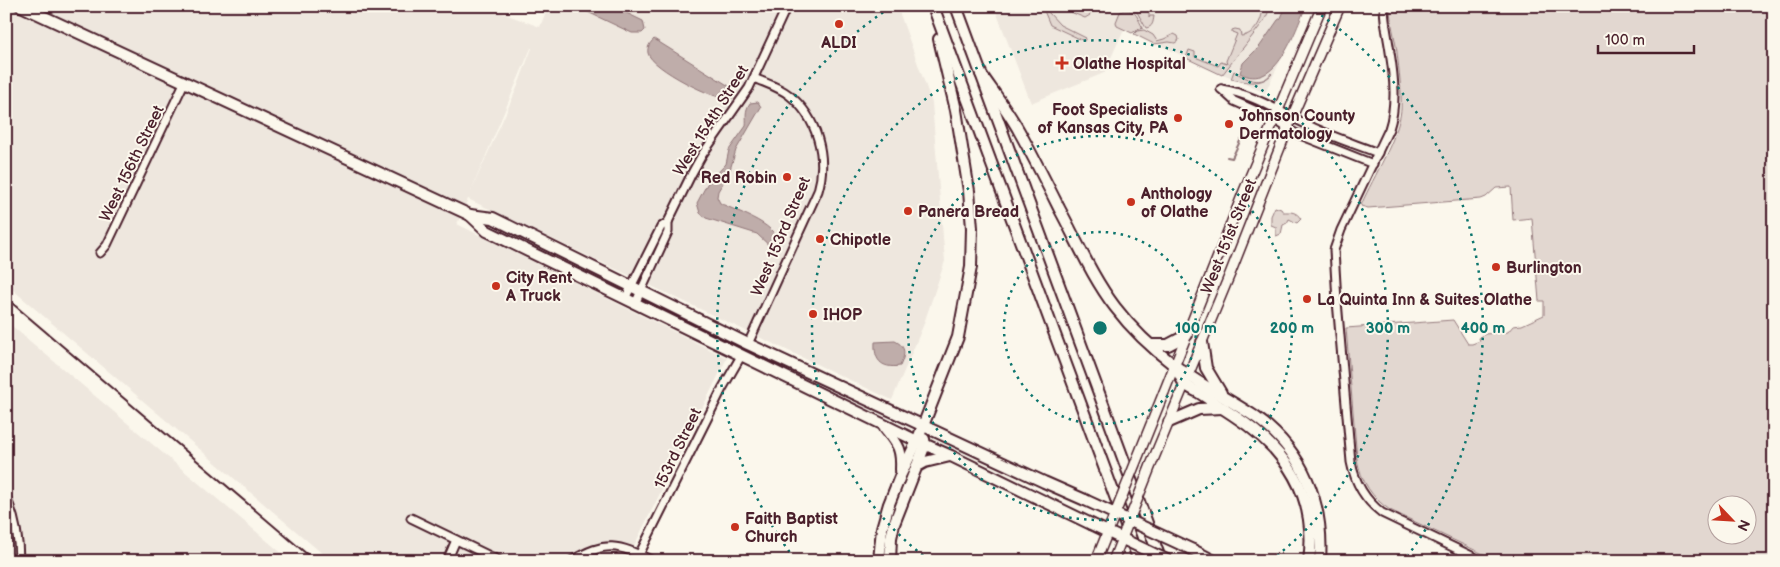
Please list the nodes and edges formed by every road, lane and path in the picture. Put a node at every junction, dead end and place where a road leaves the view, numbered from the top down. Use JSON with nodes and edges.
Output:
{"nodes":[{"id":1,"x":21,"y":6,"type":"edge"},
{"id":2,"x":787,"y":6,"type":"edge"},
{"id":3,"x":932,"y":6,"type":"edge"},
{"id":4,"x":956,"y":6,"type":"edge"},
{"id":5,"x":1322,"y":6,"type":"edge"},
{"id":6,"x":1340,"y":6,"type":"edge"},
{"id":7,"x":1384,"y":6,"type":"edge"},
{"id":8,"x":981,"y":74,"type":"junction"},
{"id":9,"x":754,"y":78,"type":"junction"},
{"id":10,"x":184,"y":83,"type":"junction"},
{"id":11,"x":1279,"y":110,"type":"junction"},
{"id":12,"x":1292,"y":117,"type":"junction"},
{"id":13,"x":1274,"y":119,"type":"junction"},
{"id":14,"x":1287,"y":128,"type":"junction"},
{"id":15,"x":1378,"y":153,"type":"junction"},
{"id":16,"x":1373,"y":164,"type":"junction"},
{"id":17,"x":470,"y":215,"type":"junction"},
{"id":18,"x":668,"y":222,"type":"junction"},
{"id":19,"x":100,"y":253,"type":"dead end"},
{"id":20,"x":631,"y":286,"type":"junction"},
{"id":21,"x":641,"y":291,"type":"junction"},
{"id":22,"x":625,"y":299,"type":"junction"},
{"id":23,"x":635,"y":304,"type":"junction"},
{"id":24,"x":1187,"y":335,"type":"junction"},
{"id":25,"x":1202,"y":342,"type":"junction"},
{"id":26,"x":748,"y":344,"type":"junction"},
{"id":27,"x":1151,"y":345,"type":"junction"},
{"id":28,"x":741,"y":356,"type":"junction"},
{"id":29,"x":1175,"y":366,"type":"junction"},
{"id":30,"x":1187,"y":379,"type":"junction"},
{"id":31,"x":1223,"y":396,"type":"junction"},
{"id":32,"x":1223,"y":408,"type":"junction"},
{"id":33,"x":1169,"y":422,"type":"junction"},
{"id":34,"x":883,"y":425,"type":"junction"},
{"id":35,"x":923,"y":426,"type":"junction"},
{"id":36,"x":921,"y":443,"type":"junction"},
{"id":37,"x":950,"y":456,"type":"junction"},
{"id":38,"x":916,"y":467,"type":"junction"},
{"id":39,"x":901,"y":474,"type":"junction"},
{"id":40,"x":6,"y":497,"type":"edge"},
{"id":41,"x":411,"y":518,"type":"dead end"},
{"id":42,"x":456,"y":540,"type":"junction"},
{"id":43,"x":638,"y":558,"type":"edge"},
{"id":44,"x":19,"y":561,"type":"edge"},
{"id":45,"x":447,"y":561,"type":"edge"},
{"id":46,"x":500,"y":561,"type":"edge"},
{"id":47,"x":571,"y":561,"type":"edge"},
{"id":48,"x":653,"y":561,"type":"edge"},
{"id":49,"x":879,"y":561,"type":"edge"},
{"id":50,"x":890,"y":561,"type":"edge"},
{"id":51,"x":1096,"y":561,"type":"edge"},
{"id":52,"x":1113,"y":561,"type":"edge"},
{"id":53,"x":1139,"y":561,"type":"edge"},
{"id":54,"x":1161,"y":561,"type":"edge"},
{"id":55,"x":1169,"y":561,"type":"edge"},
{"id":56,"x":1214,"y":561,"type":"edge"},
{"id":57,"x":1309,"y":561,"type":"edge"},
{"id":58,"x":1320,"y":561,"type":"edge"},
{"id":59,"x":1482,"y":561,"type":"edge"}],
"edges":[{"from":1,"to":10,"type":"highway"},
{"from":2,"to":9,"type":"street","name":"West 154th Street"},
{"from":3,"to":35,"type":"highway"},
{"from":3,"to":53,"type":"highway"},
{"from":4,"to":8,"type":"highway"},
{"from":5,"to":11,"type":"main road","name":"West 151st Street"},
{"from":6,"to":12,"type":"main road","name":"West 151st Street"},
{"from":7,"to":15,"type":"street"},
{"from":8,"to":27,"type":"highway"},
{"from":8,"to":54,"type":"highway"},
{"from":9,"to":18,"type":"street","name":"West 154th Street"},
{"from":9,"to":26,"type":"street","name":"West 153rd Street"},
{"from":10,"to":17,"type":"highway"},
{"from":10,"to":19,"type":"street","name":"West 156th Street"},
{"from":11,"to":12,"type":"street"},
{"from":11,"to":13,"type":"main road","name":"West 151st Street"},
{"from":11,"to":13,"type":"street"},
{"from":12,"to":14,"type":"main road","name":"West 151st Street"},
{"from":12,"to":15,"type":"street"},
{"from":13,"to":14,"type":"street"},
{"from":13,"to":24,"type":"main road","name":"West 151st Street"},
{"from":14,"to":16,"type":"street"},
{"from":14,"to":25,"type":"main road","name":"West 151st Street"},
{"from":15,"to":16,"type":"street"},
{"from":16,"to":59,"type":"street"},
{"from":17,"to":20,"type":"highway"},
{"from":17,"to":22,"type":"highway"},
{"from":18,"to":20,"type":"street","name":"West 154th Street"},
{"from":18,"to":21,"type":"street","name":"West 154th Street"},
{"from":20,"to":21,"type":"highway"},
{"from":20,"to":22,"type":"street","name":"West 154th Street"},
{"from":21,"to":23,"type":"street","name":"West 154th Street"},
{"from":21,"to":26,"type":"highway"},
{"from":22,"to":23,"type":"highway"},
{"from":23,"to":28,"type":"highway"},
{"from":24,"to":27,"type":"highway"},
{"from":24,"to":29,"type":"main road","name":"West 151st Street"},
{"from":25,"to":30,"type":"main road","name":"West 151st Street"},
{"from":25,"to":31,"type":"highway"},
{"from":26,"to":35,"type":"highway"},
{"from":27,"to":29,"type":"highway"},
{"from":28,"to":34,"type":"highway"},
{"from":28,"to":43,"type":"street","name":"153rd Street"},
{"from":29,"to":30,"type":"highway"},
{"from":29,"to":51,"type":"main road","name":"West 151st Street","bridge":true},
{"from":30,"to":31,"type":"highway"},
{"from":30,"to":32,"type":"highway"},
{"from":30,"to":33,"type":"main road","name":"West 151st Street"},
{"from":31,"to":58,"type":"highway"},
{"from":32,"to":33,"type":"highway"},
{"from":32,"to":57,"type":"highway"},
{"from":33,"to":52,"type":"main road","name":"West 151st Street","bridge":true},
{"from":34,"to":36,"type":"highway"},
{"from":34,"to":39,"type":"highway"},
{"from":35,"to":36,"type":"highway"},
{"from":35,"to":56,"type":"highway","bridge":true},
{"from":36,"to":37,"type":"highway"},
{"from":36,"to":38,"type":"highway"},
{"from":36,"to":39,"type":"highway"},
{"from":37,"to":38,"type":"highway"},
{"from":37,"to":55,"type":"highway","bridge":true},
{"from":38,"to":50,"type":"highway"},
{"from":39,"to":49,"type":"highway"},
{"from":40,"to":44,"type":"street"},
{"from":41,"to":42,"type":"street"},
{"from":42,"to":45,"type":"street"},
{"from":42,"to":46,"type":"street"},
{"from":43,"to":47,"type":"street"},
{"from":43,"to":48,"type":"street"}]}
